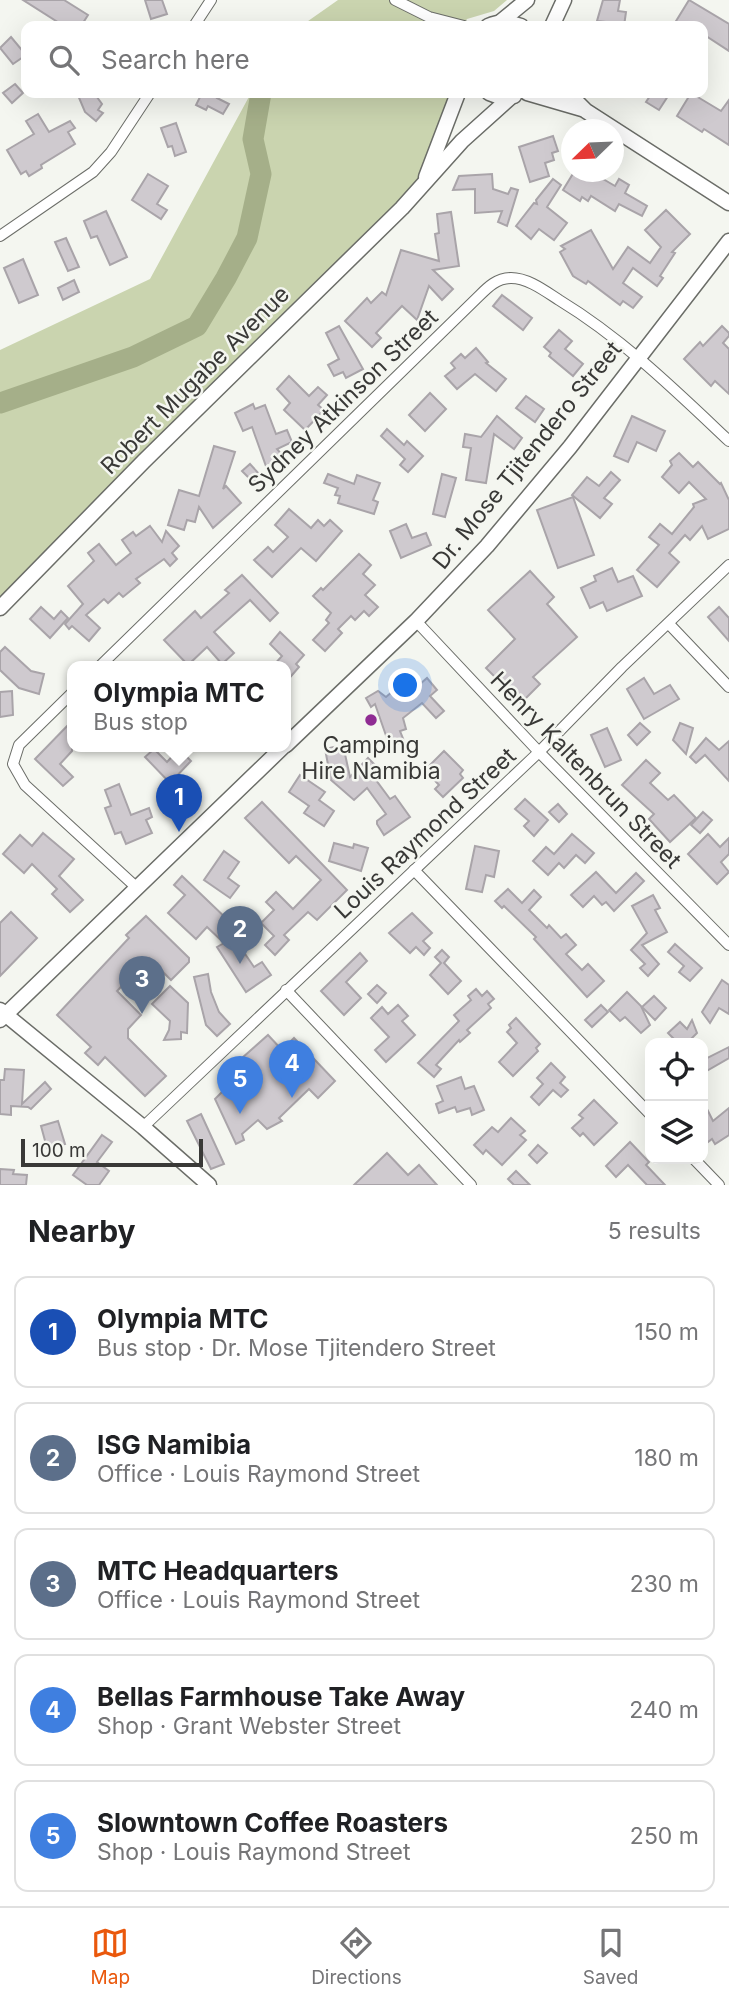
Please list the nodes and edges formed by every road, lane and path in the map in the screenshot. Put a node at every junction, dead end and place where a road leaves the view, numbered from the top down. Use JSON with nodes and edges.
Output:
{"nodes":[{"id":1,"x":211,"y":0,"type":"edge"},
{"id":2,"x":395,"y":0,"type":"edge"},
{"id":3,"x":527,"y":0,"type":"edge"},
{"id":4,"x":564,"y":0,"type":"edge"},
{"id":5,"x":429,"y":17,"type":"junction"},
{"id":6,"x":197,"y":21,"type":"edge"},
{"id":7,"x":433,"y":21,"type":"edge"},
{"id":8,"x":445,"y":21,"type":"edge"},
{"id":9,"x":497,"y":21,"type":"edge"},
{"id":10,"x":554,"y":21,"type":"edge"},
{"id":11,"x":147,"y":98,"type":"edge"},
{"id":12,"x":456,"y":98,"type":"edge"},
{"id":13,"x":515,"y":98,"type":"edge"},
{"id":14,"x":536,"y":98,"type":"edge"},
{"id":15,"x":573,"y":98,"type":"edge"},
{"id":16,"x":586,"y":111,"type":"junction"},
{"id":17,"x":423,"y":185,"type":"junction"},
{"id":18,"x":729,"y":203,"type":"edge"},
{"id":19,"x":0,"y":236,"type":"edge"},
{"id":20,"x":729,"y":241,"type":"edge"},
{"id":21,"x":638,"y":356,"type":"junction"},
{"id":22,"x":729,"y":441,"type":"edge"},
{"id":23,"x":729,"y":565,"type":"edge"},
{"id":24,"x":0,"y":608,"type":"edge"},
{"id":25,"x":416,"y":621,"type":"junction"},
{"id":26,"x":669,"y":624,"type":"junction"},
{"id":27,"x":105,"y":661,"type":"edge"},
{"id":28,"x":729,"y":687,"type":"edge"},
{"id":29,"x":67,"y":698,"type":"edge"},
{"id":30,"x":291,"y":739,"type":"edge"},
{"id":31,"x":278,"y":752,"type":"edge"},
{"id":32,"x":539,"y":752,"type":"junction"},
{"id":33,"x":414,"y":870,"type":"junction"},
{"id":34,"x":136,"y":887,"type":"junction"},
{"id":35,"x":729,"y":945,"type":"edge"},
{"id":36,"x":286,"y":990,"type":"junction"},
{"id":37,"x":2,"y":1015,"type":"edge"},
{"id":38,"x":645,"y":1109,"type":"edge"},
{"id":39,"x":143,"y":1127,"type":"junction"},
{"id":40,"x":699,"y":1164,"type":"edge"},
{"id":41,"x":209,"y":1185,"type":"edge"},
{"id":42,"x":471,"y":1185,"type":"edge"},
{"id":43,"x":719,"y":1185,"type":"edge"}],
"edges":[{"from":1,"to":6,"type":"street"},
{"from":2,"to":5,"type":"street"},
{"from":3,"to":9,"type":"street"},
{"from":4,"to":10,"type":"street"},
{"from":5,"to":7,"type":"street"},
{"from":5,"to":8,"type":"street"},
{"from":11,"to":19,"type":"street"},
{"from":12,"to":17,"type":"street","name":"Robert Mugabe Avenue"},
{"from":13,"to":17,"type":"street","name":"Robert Mugabe Avenue"},
{"from":14,"to":16,"type":"street"},
{"from":15,"to":16,"type":"street"},
{"from":16,"to":18,"type":"street"},
{"from":17,"to":24,"type":"street","name":"Robert Mugabe Avenue"},
{"from":20,"to":21,"type":"street","name":"Dr. Mose Tjitendero Street"},
{"from":21,"to":22,"type":"street"},
{"from":21,"to":25,"type":"street","name":"Dr. Mose Tjitendero Street"},
{"from":21,"to":27,"type":"street","name":"Sydney Atkinson Street"},
{"from":23,"to":26,"type":"street","name":"Louis Raymond Street"},
{"from":25,"to":30,"type":"street","name":"Dr. Mose Tjitendero Street"},
{"from":25,"to":32,"type":"street","name":"Henry Kaltenbrun Street"},
{"from":26,"to":28,"type":"street"},
{"from":26,"to":32,"type":"street","name":"Louis Raymond Street"},
{"from":29,"to":34,"type":"street"},
{"from":31,"to":34,"type":"street","name":"Dr. Mose Tjitendero Street"},
{"from":32,"to":33,"type":"street","name":"Louis Raymond Street"},
{"from":32,"to":35,"type":"street","name":"Henry Kaltenbrun Street"},
{"from":33,"to":36,"type":"street","name":"Louis Raymond Street"},
{"from":33,"to":38,"type":"street"},
{"from":34,"to":37,"type":"street","name":"Dr. Mose Tjitendero Street"},
{"from":36,"to":39,"type":"street","name":"Louis Raymond Street"},
{"from":36,"to":42,"type":"street"},
{"from":37,"to":39,"type":"street"},
{"from":39,"to":41,"type":"street"},
{"from":40,"to":43,"type":"street"}]}
